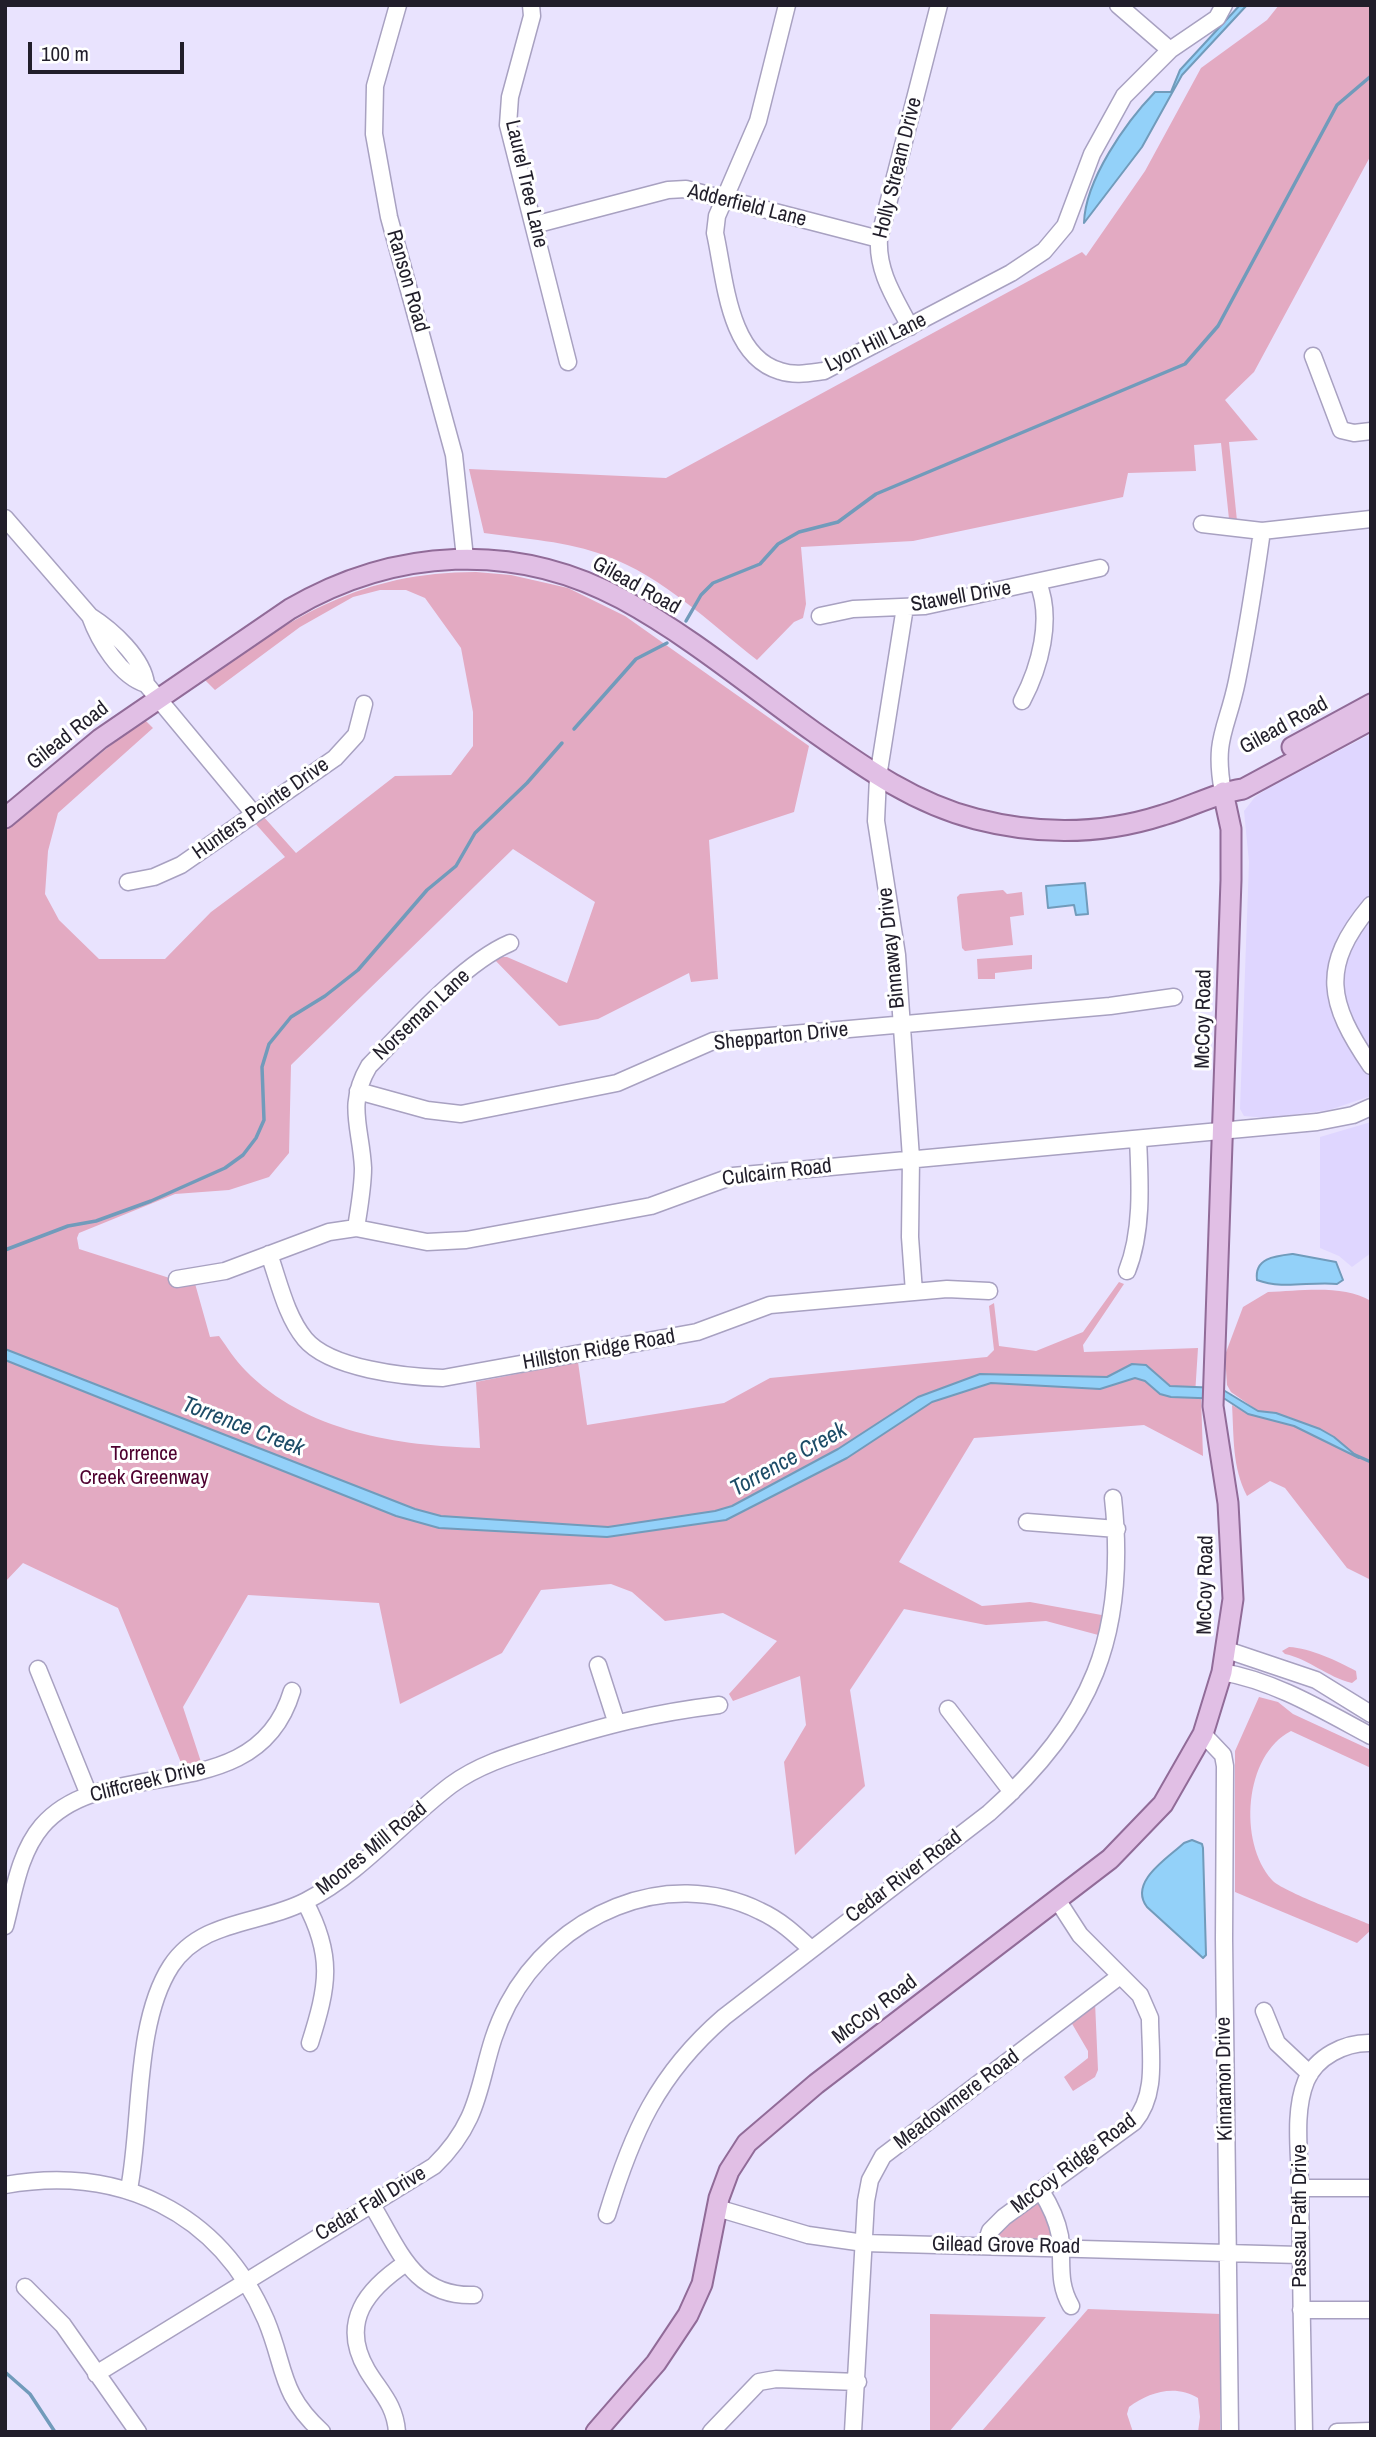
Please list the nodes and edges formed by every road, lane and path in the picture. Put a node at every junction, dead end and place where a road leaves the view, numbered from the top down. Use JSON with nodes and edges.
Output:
{"nodes":[{"id":1,"x":398,"y":5,"type":"edge"},
{"id":2,"x":531,"y":5,"type":"edge"},
{"id":3,"x":787,"y":5,"type":"edge"},
{"id":4,"x":939,"y":5,"type":"edge"},
{"id":5,"x":1118,"y":5,"type":"edge"},
{"id":6,"x":1224,"y":5,"type":"edge"},
{"id":7,"x":1170,"y":50,"type":"junction"},
{"id":8,"x":724,"y":201,"type":"junction"},
{"id":9,"x":534,"y":225,"type":"junction"},
{"id":10,"x":879,"y":239,"type":"junction"},
{"id":11,"x":910,"y":327,"type":"junction"},
{"id":12,"x":1313,"y":356,"type":"dead end"},
{"id":13,"x":568,"y":362,"type":"dead end"},
{"id":14,"x":1371,"y":431,"type":"edge"},
{"id":15,"x":5,"y":518,"type":"edge"},
{"id":16,"x":1371,"y":519,"type":"edge"},
{"id":17,"x":1202,"y":524,"type":"dead end"},
{"id":18,"x":1262,"y":531,"type":"junction"},
{"id":19,"x":465,"y":558,"type":"junction"},
{"id":20,"x":1100,"y":568,"type":"dead end"},
{"id":21,"x":1038,"y":583,"type":"junction"},
{"id":22,"x":905,"y":607,"type":"junction"},
{"id":23,"x":820,"y":616,"type":"dead end"},
{"id":24,"x":152,"y":691,"type":"junction"},
{"id":25,"x":1021,"y":701,"type":"dead end"},
{"id":26,"x":363,"y":704,"type":"dead end"},
{"id":27,"x":1371,"y":704,"type":"edge"},
{"id":28,"x":1371,"y":720,"type":"edge"},
{"id":29,"x":878,"y":777,"type":"junction"},
{"id":30,"x":1223,"y":792,"type":"junction"},
{"id":31,"x":254,"y":814,"type":"junction"},
{"id":32,"x":5,"y":818,"type":"edge"},
{"id":33,"x":128,"y":882,"type":"dead end"},
{"id":34,"x":1371,"y":905,"type":"edge"},
{"id":35,"x":510,"y":943,"type":"dead end"},
{"id":36,"x":1174,"y":997,"type":"dead end"},
{"id":37,"x":900,"y":1025,"type":"junction"},
{"id":38,"x":1371,"y":1066,"type":"edge"},
{"id":39,"x":358,"y":1091,"type":"junction"},
{"id":40,"x":1371,"y":1107,"type":"edge"},
{"id":41,"x":1224,"y":1130,"type":"junction"},
{"id":42,"x":1138,"y":1139,"type":"junction"},
{"id":43,"x":911,"y":1158,"type":"junction"},
{"id":44,"x":356,"y":1228,"type":"junction"},
{"id":45,"x":269,"y":1254,"type":"junction"},
{"id":46,"x":1127,"y":1271,"type":"dead end"},
{"id":47,"x":177,"y":1279,"type":"dead end"},
{"id":48,"x":989,"y":1291,"type":"dead end"},
{"id":49,"x":914,"y":1292,"type":"junction"},
{"id":50,"x":1113,"y":1498,"type":"dead end"},
{"id":51,"x":1027,"y":1522,"type":"dead end"},
{"id":52,"x":1117,"y":1529,"type":"junction"},
{"id":53,"x":1227,"y":1650,"type":"junction"},
{"id":54,"x":598,"y":1665,"type":"dead end"},
{"id":55,"x":38,"y":1669,"type":"dead end"},
{"id":56,"x":1222,"y":1672,"type":"junction"},
{"id":57,"x":292,"y":1691,"type":"dead end"},
{"id":58,"x":719,"y":1705,"type":"dead end"},
{"id":59,"x":947,"y":1709,"type":"dead end"},
{"id":60,"x":1371,"y":1714,"type":"edge"},
{"id":61,"x":616,"y":1721,"type":"junction"},
{"id":62,"x":1203,"y":1734,"type":"junction"},
{"id":63,"x":1371,"y":1736,"type":"edge"},
{"id":64,"x":1012,"y":1793,"type":"junction"},
{"id":65,"x":89,"y":1795,"type":"junction"},
{"id":66,"x":1058,"y":1901,"type":"junction"},
{"id":67,"x":304,"y":1902,"type":"junction"},
{"id":68,"x":5,"y":1926,"type":"edge"},
{"id":69,"x":811,"y":1949,"type":"junction"},
{"id":70,"x":1120,"y":1976,"type":"junction"},
{"id":71,"x":1264,"y":2011,"type":"dead end"},
{"id":72,"x":310,"y":2043,"type":"dead end"},
{"id":73,"x":1371,"y":2043,"type":"edge"},
{"id":74,"x":1310,"y":2074,"type":"junction"},
{"id":75,"x":5,"y":2185,"type":"edge"},
{"id":76,"x":1300,"y":2188,"type":"junction"},
{"id":77,"x":1371,"y":2188,"type":"edge"},
{"id":78,"x":129,"y":2189,"type":"junction"},
{"id":79,"x":1041,"y":2191,"type":"junction"},
{"id":80,"x":372,"y":2205,"type":"junction"},
{"id":81,"x":717,"y":2208,"type":"junction"},
{"id":82,"x":607,"y":2215,"type":"dead end"},
{"id":83,"x":864,"y":2243,"type":"junction"},
{"id":84,"x":985,"y":2246,"type":"junction"},
{"id":85,"x":1060,"y":2247,"type":"junction"},
{"id":86,"x":1227,"y":2251,"type":"junction"},
{"id":87,"x":1299,"y":2255,"type":"junction"},
{"id":88,"x":406,"y":2263,"type":"junction"},
{"id":89,"x":244,"y":2281,"type":"junction"},
{"id":90,"x":24,"y":2287,"type":"dead end"},
{"id":91,"x":474,"y":2295,"type":"dead end"},
{"id":92,"x":1071,"y":2306,"type":"dead end"},
{"id":93,"x":1301,"y":2310,"type":"junction"},
{"id":94,"x":1371,"y":2310,"type":"edge"},
{"id":95,"x":96,"y":2374,"type":"junction"},
{"id":96,"x":858,"y":2382,"type":"junction"},
{"id":97,"x":1371,"y":2431,"type":"edge"},
{"id":98,"x":138,"y":2432,"type":"edge"},
{"id":99,"x":322,"y":2432,"type":"edge"},
{"id":100,"x":397,"y":2432,"type":"edge"},
{"id":101,"x":596,"y":2432,"type":"edge"},
{"id":102,"x":711,"y":2432,"type":"edge"},
{"id":103,"x":853,"y":2432,"type":"edge"},
{"id":104,"x":1230,"y":2432,"type":"edge"},
{"id":105,"x":1304,"y":2432,"type":"edge"},
{"id":106,"x":1337,"y":2432,"type":"edge"}],
"edges":[{"from":1,"to":19,"type":"street","name":"Ranson Road"},
{"from":2,"to":9,"type":"street","name":"Laurel Tree Lane"},
{"from":3,"to":8,"type":"street","name":"Lyon Hill Lane"},
{"from":4,"to":10,"type":"street","name":"Holly Stream Drive"},
{"from":5,"to":7,"type":"street"},
{"from":6,"to":7,"type":"street","name":"Lyon Hill Lane"},
{"from":7,"to":11,"type":"street","name":"Lyon Hill Lane"},
{"from":8,"to":9,"type":"street","name":"Adderfield Lane"},
{"from":8,"to":10,"type":"street","name":"Adderfield Lane"},
{"from":8,"to":11,"type":"street","name":"Lyon Hill Lane"},
{"from":9,"to":13,"type":"street","name":"Laurel Tree Lane"},
{"from":10,"to":11,"type":"street","name":"Holly Stream Drive"},
{"from":12,"to":14,"type":"street"},
{"from":15,"to":24,"type":"street"},
{"from":16,"to":18,"type":"street"},
{"from":17,"to":18,"type":"street"},
{"from":18,"to":30,"type":"street","name":"McCoy Road"},
{"from":19,"to":24,"type":"main road","name":"Gilead Road"},
{"from":19,"to":29,"type":"main road","name":"Gilead Road"},
{"from":20,"to":21,"type":"street","name":"Stawell Drive"},
{"from":21,"to":22,"type":"street","name":"Stawell Drive"},
{"from":21,"to":25,"type":"street"},
{"from":22,"to":23,"type":"street","name":"Stawell Drive"},
{"from":22,"to":29,"type":"street","name":"Binnaway Drive"},
{"from":24,"to":31,"type":"street"},
{"from":24,"to":32,"type":"main road","name":"Gilead Road"},
{"from":26,"to":31,"type":"street","name":"Hunters Pointe Drive"},
{"from":27,"to":30,"type":"main road","name":"Gilead Road"},
{"from":28,"to":30,"type":"main road","name":"Gilead Road"},
{"from":29,"to":30,"type":"main road","name":"Gilead Road"},
{"from":29,"to":37,"type":"street","name":"Binnaway Drive"},
{"from":30,"to":41,"type":"main road","name":"McCoy Road"},
{"from":31,"to":33,"type":"street","name":"Hunters Pointe Drive"},
{"from":34,"to":38,"type":"street"},
{"from":35,"to":39,"type":"street","name":"Norseman Lane"},
{"from":36,"to":37,"type":"street","name":"Shepparton Drive"},
{"from":37,"to":39,"type":"street","name":"Shepparton Drive"},
{"from":37,"to":43,"type":"street","name":"Binnaway Drive"},
{"from":39,"to":44,"type":"street","name":"Norseman Lane"},
{"from":40,"to":41,"type":"street","name":"Culcairn Road"},
{"from":41,"to":42,"type":"street","name":"Culcairn Road"},
{"from":41,"to":53,"type":"main road","name":"McCoy Road"},
{"from":42,"to":43,"type":"street","name":"Culcairn Road"},
{"from":42,"to":46,"type":"street"},
{"from":43,"to":44,"type":"street","name":"Culcairn Road"},
{"from":43,"to":49,"type":"street","name":"Binnaway Drive"},
{"from":44,"to":45,"type":"street","name":"Culcairn Road"},
{"from":45,"to":47,"type":"street","name":"Culcairn Road"},
{"from":45,"to":49,"type":"street","name":"Hillston Ridge Road"},
{"from":48,"to":49,"type":"street","name":"Hillston Ridge Road"},
{"from":50,"to":52,"type":"street","name":"Cedar River Road"},
{"from":51,"to":52,"type":"street"},
{"from":52,"to":64,"type":"street","name":"Cedar River Road"},
{"from":53,"to":56,"type":"main road","name":"McCoy Road"},
{"from":53,"to":60,"type":"street"},
{"from":54,"to":61,"type":"street"},
{"from":55,"to":65,"type":"street"},
{"from":56,"to":62,"type":"main road","name":"McCoy Road"},
{"from":56,"to":63,"type":"street"},
{"from":57,"to":65,"type":"street","name":"Cliffcreek Drive"},
{"from":58,"to":61,"type":"street","name":"Moores Mill Road"},
{"from":59,"to":64,"type":"street"},
{"from":61,"to":67,"type":"street","name":"Moores Mill Road"},
{"from":62,"to":66,"type":"main road","name":"McCoy Road"},
{"from":62,"to":86,"type":"street","name":"Kinnamon Drive"},
{"from":64,"to":69,"type":"street","name":"Cedar River Road"},
{"from":65,"to":68,"type":"street","name":"Cliffcreek Drive"},
{"from":66,"to":70,"type":"street","name":"McCoy Ridge Road"},
{"from":66,"to":81,"type":"main road","name":"McCoy Road"},
{"from":67,"to":72,"type":"street"},
{"from":67,"to":78,"type":"street","name":"Moores Mill Road"},
{"from":69,"to":80,"type":"street","name":"Cedar Fall Drive"},
{"from":69,"to":82,"type":"street","name":"Cedar River Road"},
{"from":70,"to":79,"type":"street","name":"McCoy Ridge Road"},
{"from":70,"to":83,"type":"street","name":"Meadowmere Road"},
{"from":71,"to":74,"type":"street"},
{"from":73,"to":74,"type":"street"},
{"from":74,"to":76,"type":"street","name":"Passau Path Drive"},
{"from":75,"to":78,"type":"street"},
{"from":76,"to":77,"type":"street"},
{"from":76,"to":87,"type":"street","name":"Passau Path Drive"},
{"from":78,"to":89,"type":"street"},
{"from":79,"to":84,"type":"street","name":"McCoy Ridge Road"},
{"from":79,"to":85,"type":"street"},
{"from":80,"to":88,"type":"street"},
{"from":80,"to":89,"type":"street","name":"Cedar Fall Drive"},
{"from":81,"to":83,"type":"street","name":"Gilead Grove Road"},
{"from":81,"to":101,"type":"main road","name":"McCoy Road"},
{"from":83,"to":84,"type":"street","name":"Gilead Grove Road"},
{"from":83,"to":96,"type":"street","name":"Meadowmere Road"},
{"from":84,"to":85,"type":"street","name":"Gilead Grove Road"},
{"from":85,"to":86,"type":"street","name":"Gilead Grove Road"},
{"from":85,"to":92,"type":"street"},
{"from":86,"to":87,"type":"street","name":"Gilead Grove Road"},
{"from":86,"to":104,"type":"street","name":"Kinnamon Drive"},
{"from":87,"to":93,"type":"street","name":"Passau Path Drive"},
{"from":88,"to":91,"type":"street"},
{"from":88,"to":100,"type":"street"},
{"from":89,"to":95,"type":"street","name":"Cedar Fall Drive"},
{"from":89,"to":99,"type":"street"},
{"from":90,"to":95,"type":"street"},
{"from":93,"to":94,"type":"street"},
{"from":93,"to":105,"type":"street","name":"Passau Path Drive"},
{"from":95,"to":98,"type":"street"},
{"from":96,"to":102,"type":"street"},
{"from":96,"to":103,"type":"street","name":"Meadowmere Road"},
{"from":97,"to":106,"type":"street"}]}
